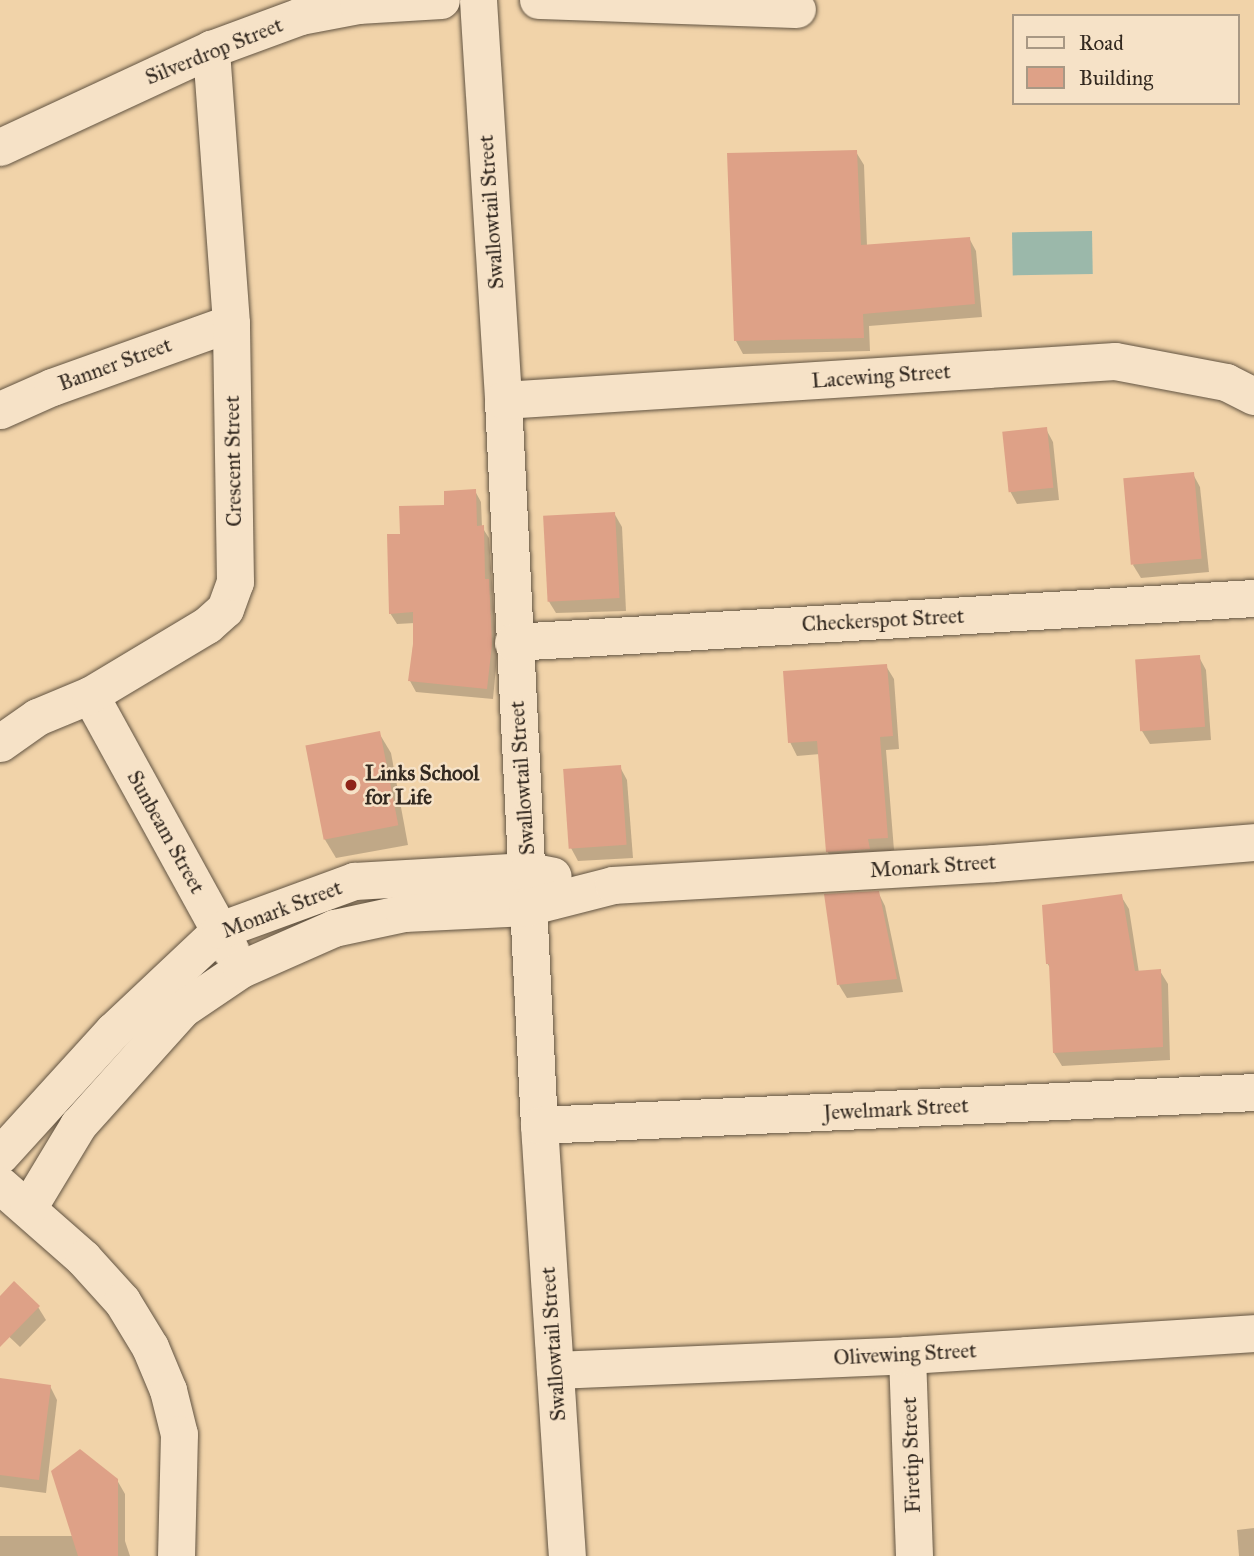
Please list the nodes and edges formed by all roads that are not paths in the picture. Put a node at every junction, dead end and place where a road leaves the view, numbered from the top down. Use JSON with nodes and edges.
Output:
{"nodes":[{"id":1,"x":441,"y":0,"type":"edge"},
{"id":2,"x":478,"y":0,"type":"edge"},
{"id":3,"x":538,"y":0,"type":"edge"},
{"id":4,"x":797,"y":9,"type":"dead end"},
{"id":5,"x":211,"y":49,"type":"junction"},
{"id":6,"x":0,"y":147,"type":"edge"},
{"id":7,"x":231,"y":323,"type":"junction"},
{"id":8,"x":1254,"y":396,"type":"edge"},
{"id":9,"x":503,"y":400,"type":"junction"},
{"id":10,"x":0,"y":410,"type":"edge"},
{"id":11,"x":1254,"y":598,"type":"edge"},
{"id":12,"x":513,"y":642,"type":"junction"},
{"id":13,"x":90,"y":695,"type":"junction"},
{"id":14,"x":0,"y":743,"type":"edge"},
{"id":15,"x":1254,"y":842,"type":"edge"},
{"id":16,"x":528,"y":872,"type":"junction"},
{"id":17,"x":355,"y":881,"type":"junction"},
{"id":18,"x":612,"y":885,"type":"junction"},
{"id":19,"x":527,"y":907,"type":"junction"},
{"id":20,"x":362,"y":921,"type":"junction"},
{"id":21,"x":220,"y":930,"type":"junction"},
{"id":22,"x":240,"y":969,"type":"junction"},
{"id":23,"x":1254,"y":1092,"type":"edge"},
{"id":24,"x":539,"y":1125,"type":"junction"},
{"id":25,"x":0,"y":1155,"type":"edge"},
{"id":26,"x":0,"y":1185,"type":"edge"},
{"id":27,"x":28,"y":1208,"type":"junction"},
{"id":28,"x":1254,"y":1333,"type":"edge"},
{"id":29,"x":907,"y":1355,"type":"junction"},
{"id":30,"x":555,"y":1370,"type":"junction"},
{"id":31,"x":176,"y":1556,"type":"edge"},
{"id":32,"x":567,"y":1556,"type":"edge"},
{"id":33,"x":914,"y":1556,"type":"edge"}],
"edges":[{"from":1,"to":5,"type":"street","name":"Silverdrop Street"},
{"from":2,"to":9,"type":"street","name":"Swallowtail Street"},
{"from":3,"to":4,"type":"street"},
{"from":5,"to":6,"type":"street","name":"Silverdrop Street"},
{"from":5,"to":7,"type":"street","name":"Crescent Street"},
{"from":7,"to":10,"type":"street","name":"Banner Street"},
{"from":7,"to":13,"type":"street","name":"Crescent Street"},
{"from":8,"to":9,"type":"street","name":"Lacewing Street"},
{"from":9,"to":12,"type":"street","name":"Swallowtail Street"},
{"from":11,"to":12,"type":"street","name":"Checkerspot Street"},
{"from":12,"to":16,"type":"street","name":"Swallowtail Street"},
{"from":13,"to":14,"type":"street","name":"Crescent Street"},
{"from":13,"to":21,"type":"street","name":"Sunbeam Street"},
{"from":15,"to":18,"type":"street","name":"Monark Street"},
{"from":16,"to":17,"type":"street","name":"Monark Street"},
{"from":16,"to":18,"type":"street","name":"Monark Street"},
{"from":16,"to":19,"type":"street","name":"Swallowtail Street"},
{"from":17,"to":20,"type":"street"},
{"from":17,"to":21,"type":"street","name":"Monark Street"},
{"from":18,"to":19,"type":"street","name":"Monark Street"},
{"from":19,"to":20,"type":"street","name":"Monark Street"},
{"from":19,"to":24,"type":"street","name":"Swallowtail Street"},
{"from":20,"to":22,"type":"street","name":"Monark Street"},
{"from":21,"to":22,"type":"street","name":"Sunbeam Street"},
{"from":21,"to":25,"type":"street","name":"Monark Street"},
{"from":22,"to":27,"type":"street","name":"Monark Street"},
{"from":23,"to":24,"type":"street","name":"Jewelmark Street"},
{"from":24,"to":30,"type":"street","name":"Swallowtail Street"},
{"from":26,"to":27,"type":"street"},
{"from":27,"to":31,"type":"street"},
{"from":28,"to":29,"type":"street","name":"Olivewing Street"},
{"from":29,"to":30,"type":"street","name":"Olivewing Street"},
{"from":29,"to":33,"type":"street","name":"Firetip Street"},
{"from":30,"to":32,"type":"street","name":"Swallowtail Street"}]}
